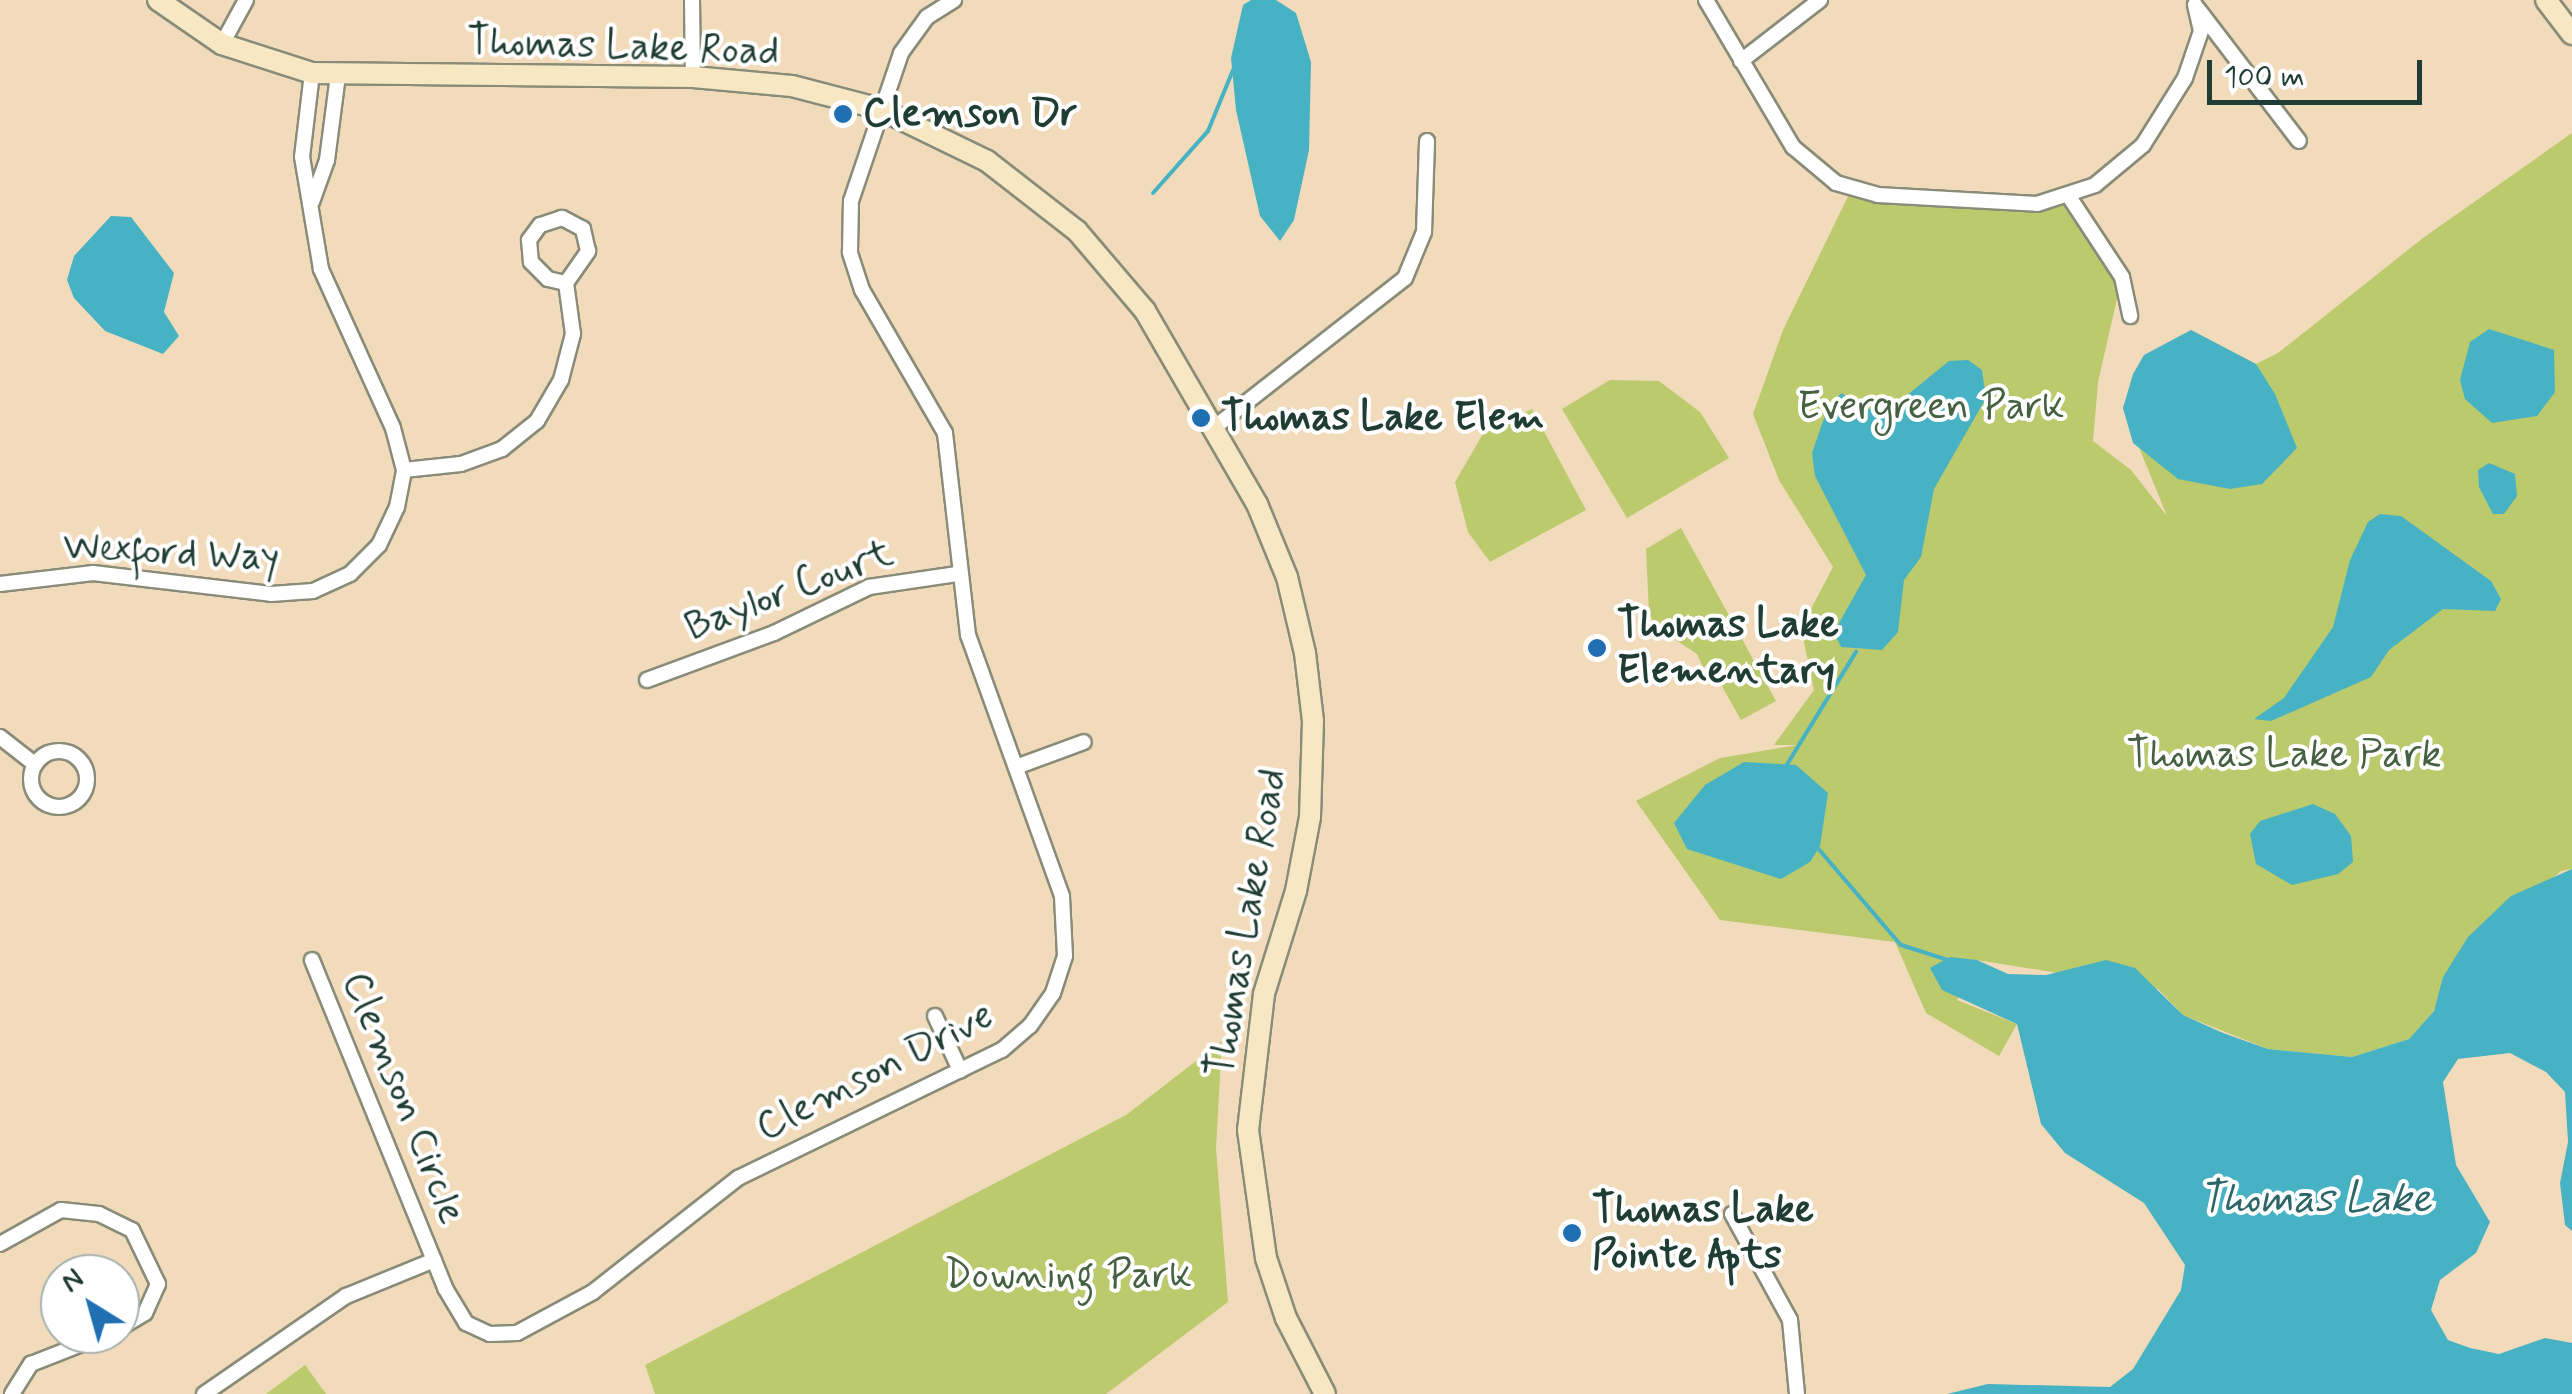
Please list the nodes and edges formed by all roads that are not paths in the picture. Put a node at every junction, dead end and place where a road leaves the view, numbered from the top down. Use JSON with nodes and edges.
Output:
{"nodes":[{"id":1,"x":158,"y":0,"type":"edge"},
{"id":2,"x":246,"y":0,"type":"edge"},
{"id":3,"x":692,"y":0,"type":"edge"},
{"id":4,"x":954,"y":0,"type":"edge"},
{"id":5,"x":1706,"y":0,"type":"edge"},
{"id":6,"x":1820,"y":0,"type":"edge"},
{"id":7,"x":2546,"y":0,"type":"edge"},
{"id":8,"x":2193,"y":2,"type":"edge"},
{"id":9,"x":2572,"y":34,"type":"edge"},
{"id":10,"x":222,"y":44,"type":"junction"},
{"id":11,"x":1741,"y":61,"type":"junction"},
{"id":12,"x":312,"y":72,"type":"junction"},
{"id":13,"x":338,"y":75,"type":"junction"},
{"id":14,"x":693,"y":78,"type":"junction"},
{"id":15,"x":880,"y":109,"type":"junction"},
{"id":16,"x":1427,"y":141,"type":"dead end"},
{"id":17,"x":2299,"y":141,"type":"dead end"},
{"id":18,"x":2068,"y":196,"type":"junction"},
{"id":19,"x":312,"y":203,"type":"junction"},
{"id":20,"x":566,"y":283,"type":"junction"},
{"id":21,"x":2130,"y":316,"type":"dead end"},
{"id":22,"x":1214,"y":427,"type":"junction"},
{"id":23,"x":404,"y":470,"type":"junction"},
{"id":24,"x":957,"y":574,"type":"junction"},
{"id":25,"x":0,"y":584,"type":"edge"},
{"id":26,"x":646,"y":680,"type":"dead end"},
{"id":27,"x":0,"y":737,"type":"edge"},
{"id":28,"x":1084,"y":742,"type":"dead end"},
{"id":29,"x":32,"y":762,"type":"junction"},
{"id":30,"x":1016,"y":767,"type":"junction"},
{"id":31,"x":312,"y":960,"type":"dead end"},
{"id":32,"x":935,"y":1016,"type":"dead end"},
{"id":33,"x":960,"y":1070,"type":"junction"},
{"id":34,"x":1732,"y":1214,"type":"dead end"},
{"id":35,"x":0,"y":1244,"type":"edge"},
{"id":36,"x":434,"y":1260,"type":"junction"},
{"id":37,"x":140,"y":1316,"type":"edge"},
{"id":38,"x":56,"y":1354,"type":"edge"},
{"id":39,"x":12,"y":1394,"type":"edge"},
{"id":40,"x":204,"y":1394,"type":"edge"},
{"id":41,"x":1326,"y":1394,"type":"edge"},
{"id":42,"x":1797,"y":1394,"type":"edge"}],
"edges":[{"from":1,"to":10,"type":"street","name":"Thomas Lake Road"},
{"from":2,"to":10,"type":"street"},
{"from":3,"to":14,"type":"street"},
{"from":4,"to":15,"type":"street","name":"Clemson Drive"},
{"from":5,"to":11,"type":"street"},
{"from":6,"to":11,"type":"street"},
{"from":7,"to":9,"type":"street"},
{"from":8,"to":17,"type":"street"},
{"from":8,"to":18,"type":"street"},
{"from":10,"to":12,"type":"street","name":"Thomas Lake Road"},
{"from":11,"to":18,"type":"street"},
{"from":12,"to":13,"type":"street","name":"Thomas Lake Road"},
{"from":12,"to":19,"type":"street","name":"Wexford Way"},
{"from":13,"to":14,"type":"street","name":"Thomas Lake Road"},
{"from":13,"to":19,"type":"street","name":"Wexford Way"},
{"from":14,"to":15,"type":"street","name":"Thomas Lake Road"},
{"from":15,"to":22,"type":"street","name":"Thomas Lake Road"},
{"from":15,"to":24,"type":"street","name":"Clemson Drive"},
{"from":16,"to":22,"type":"street"},
{"from":18,"to":21,"type":"street"},
{"from":19,"to":23,"type":"street","name":"Wexford Way"},
{"from":20,"to":20,"type":"street"},
{"from":20,"to":23,"type":"street"},
{"from":22,"to":41,"type":"street","name":"Thomas Lake Road"},
{"from":23,"to":25,"type":"street","name":"Wexford Way"},
{"from":24,"to":26,"type":"street","name":"Baylor Court"},
{"from":24,"to":30,"type":"street","name":"Clemson Drive"},
{"from":27,"to":29,"type":"street"},
{"from":28,"to":30,"type":"street"},
{"from":29,"to":29,"type":"street"},
{"from":30,"to":33,"type":"street","name":"Clemson Drive"},
{"from":31,"to":36,"type":"street","name":"Clemson Circle"},
{"from":32,"to":33,"type":"street"},
{"from":33,"to":36,"type":"street","name":"Clemson Drive"},
{"from":34,"to":42,"type":"street"},
{"from":35,"to":37,"type":"street"},
{"from":36,"to":40,"type":"street"},
{"from":38,"to":39,"type":"street"}]}
